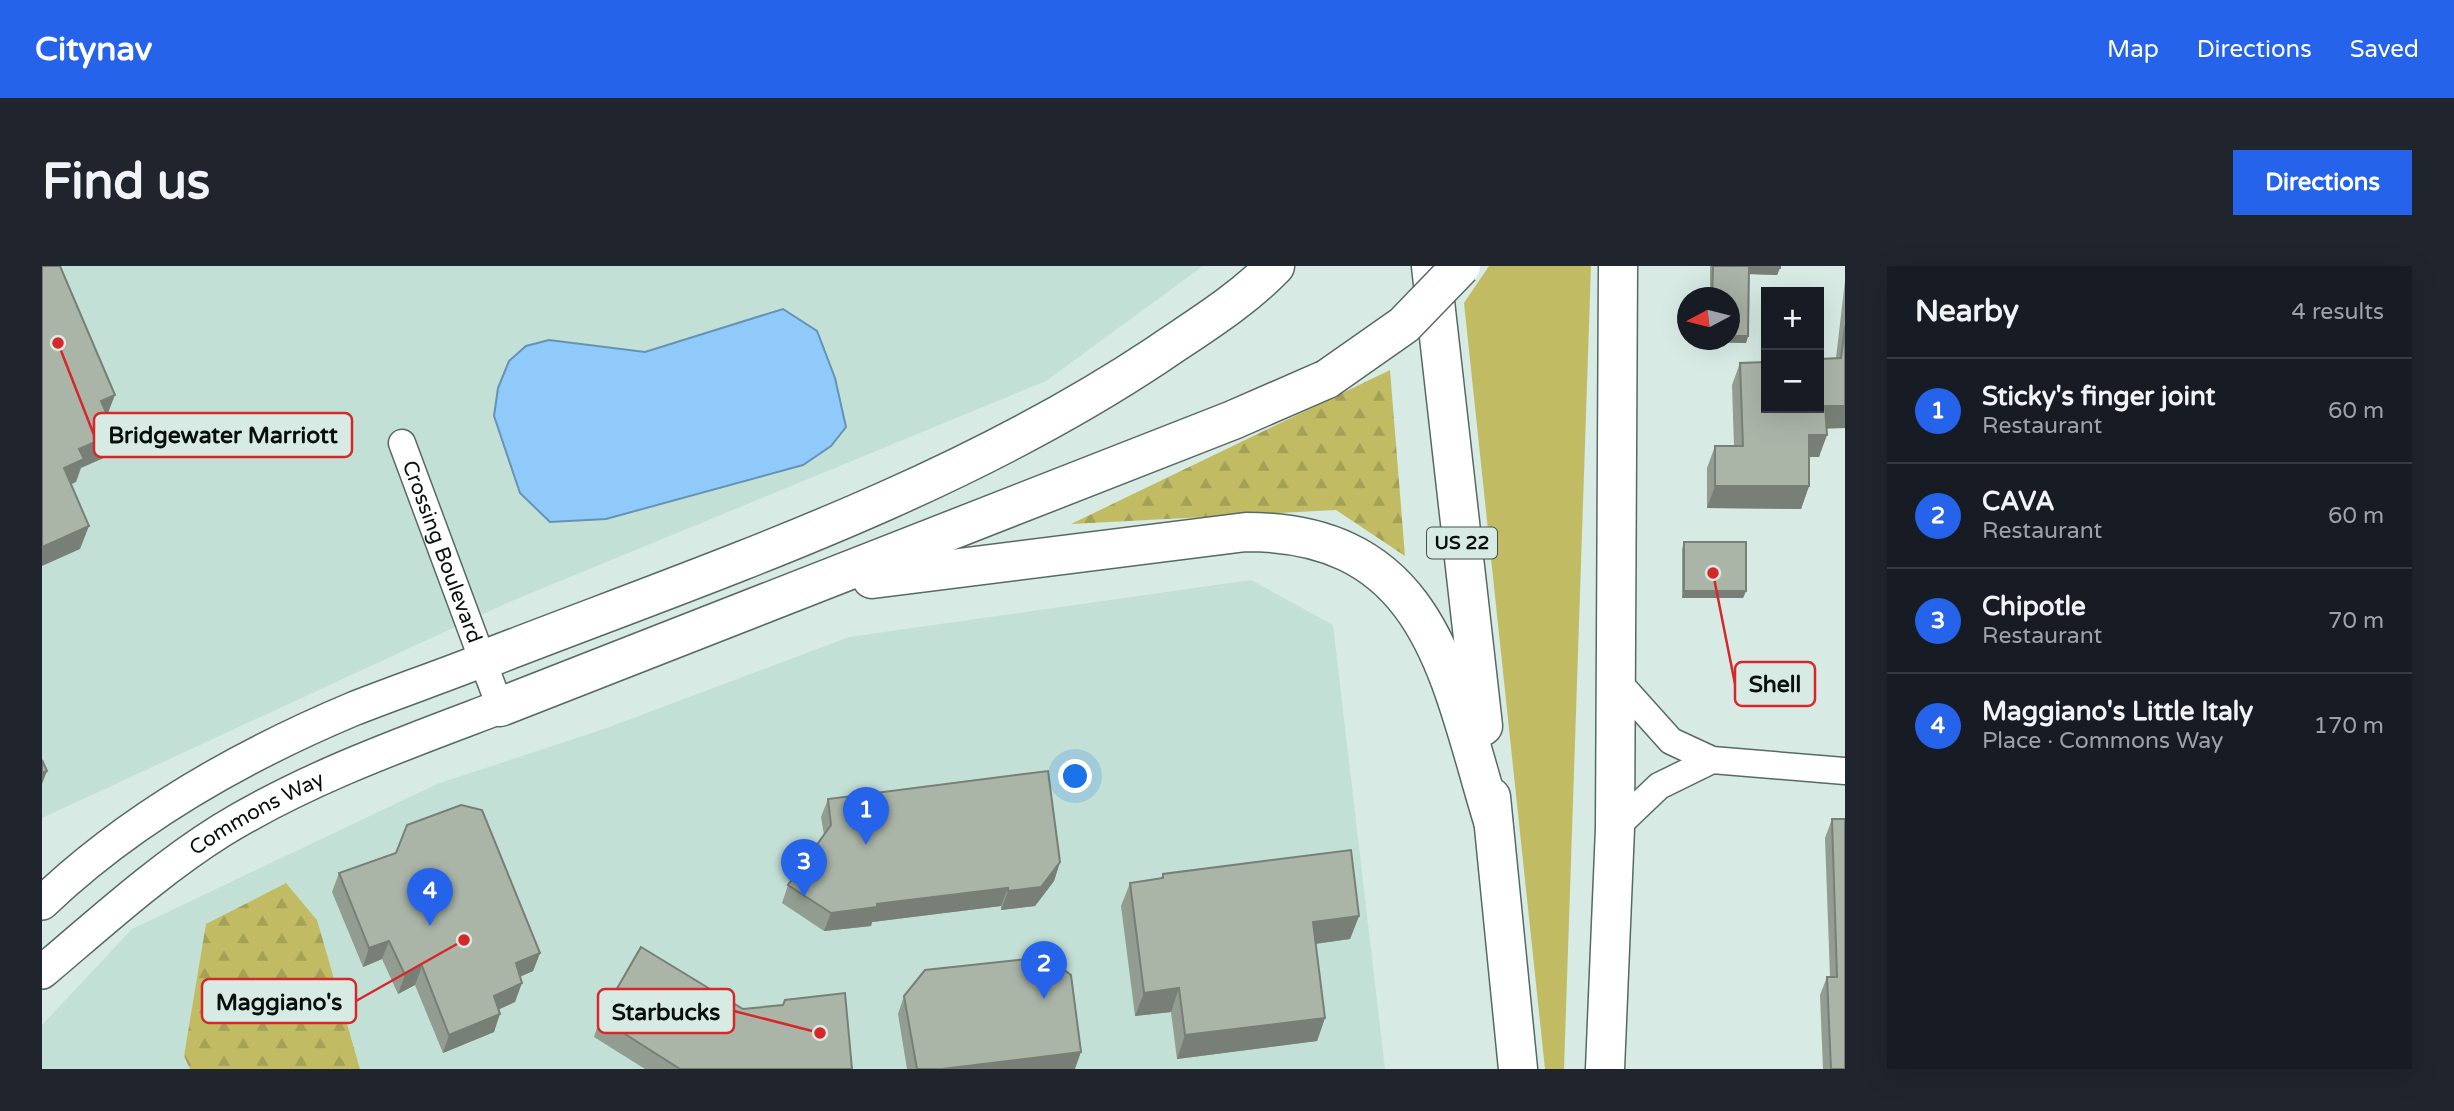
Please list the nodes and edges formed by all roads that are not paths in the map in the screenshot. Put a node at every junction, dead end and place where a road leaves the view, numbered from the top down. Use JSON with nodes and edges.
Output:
{"nodes":[{"id":1,"x":1275,"y":266,"type":"edge"},
{"id":2,"x":1431,"y":266,"type":"edge"},
{"id":3,"x":1461,"y":266,"type":"edge"},
{"id":4,"x":1618,"y":266,"type":"edge"},
{"id":5,"x":402,"y":443,"type":"dead end"},
{"id":6,"x":798,"y":592,"type":"junction"},
{"id":7,"x":483,"y":660,"type":"junction"},
{"id":8,"x":1618,"y":682,"type":"junction"},
{"id":9,"x":500,"y":707,"type":"junction"},
{"id":10,"x":1712,"y":760,"type":"junction"},
{"id":11,"x":1845,"y":771,"type":"edge"},
{"id":12,"x":1493,"y":821,"type":"junction"},
{"id":13,"x":1615,"y":828,"type":"junction"},
{"id":14,"x":42,"y":903,"type":"edge"},
{"id":15,"x":42,"y":971,"type":"edge"},
{"id":16,"x":1518,"y":1069,"type":"edge"},
{"id":17,"x":1605,"y":1069,"type":"edge"}],
"edges":[{"from":1,"to":7,"type":"highway"},
{"from":2,"to":12,"type":"highway","number":"US 22"},
{"from":3,"to":6,"type":"highway","bridge":true},
{"from":4,"to":8,"type":"highway"},
{"from":5,"to":7,"type":"street","name":"Crossing Boulevard"},
{"from":6,"to":9,"type":"highway"},
{"from":6,"to":12,"type":"highway"},
{"from":7,"to":9,"type":"street","name":"Crossing Boulevard"},
{"from":7,"to":14,"type":"street"},
{"from":8,"to":10,"type":"street"},
{"from":8,"to":13,"type":"highway"},
{"from":9,"to":15,"type":"street","name":"Commons Way"},
{"from":10,"to":11,"type":"street"},
{"from":10,"to":13,"type":"street"},
{"from":12,"to":16,"type":"highway","number":"US 22"},
{"from":13,"to":17,"type":"highway"}]}
